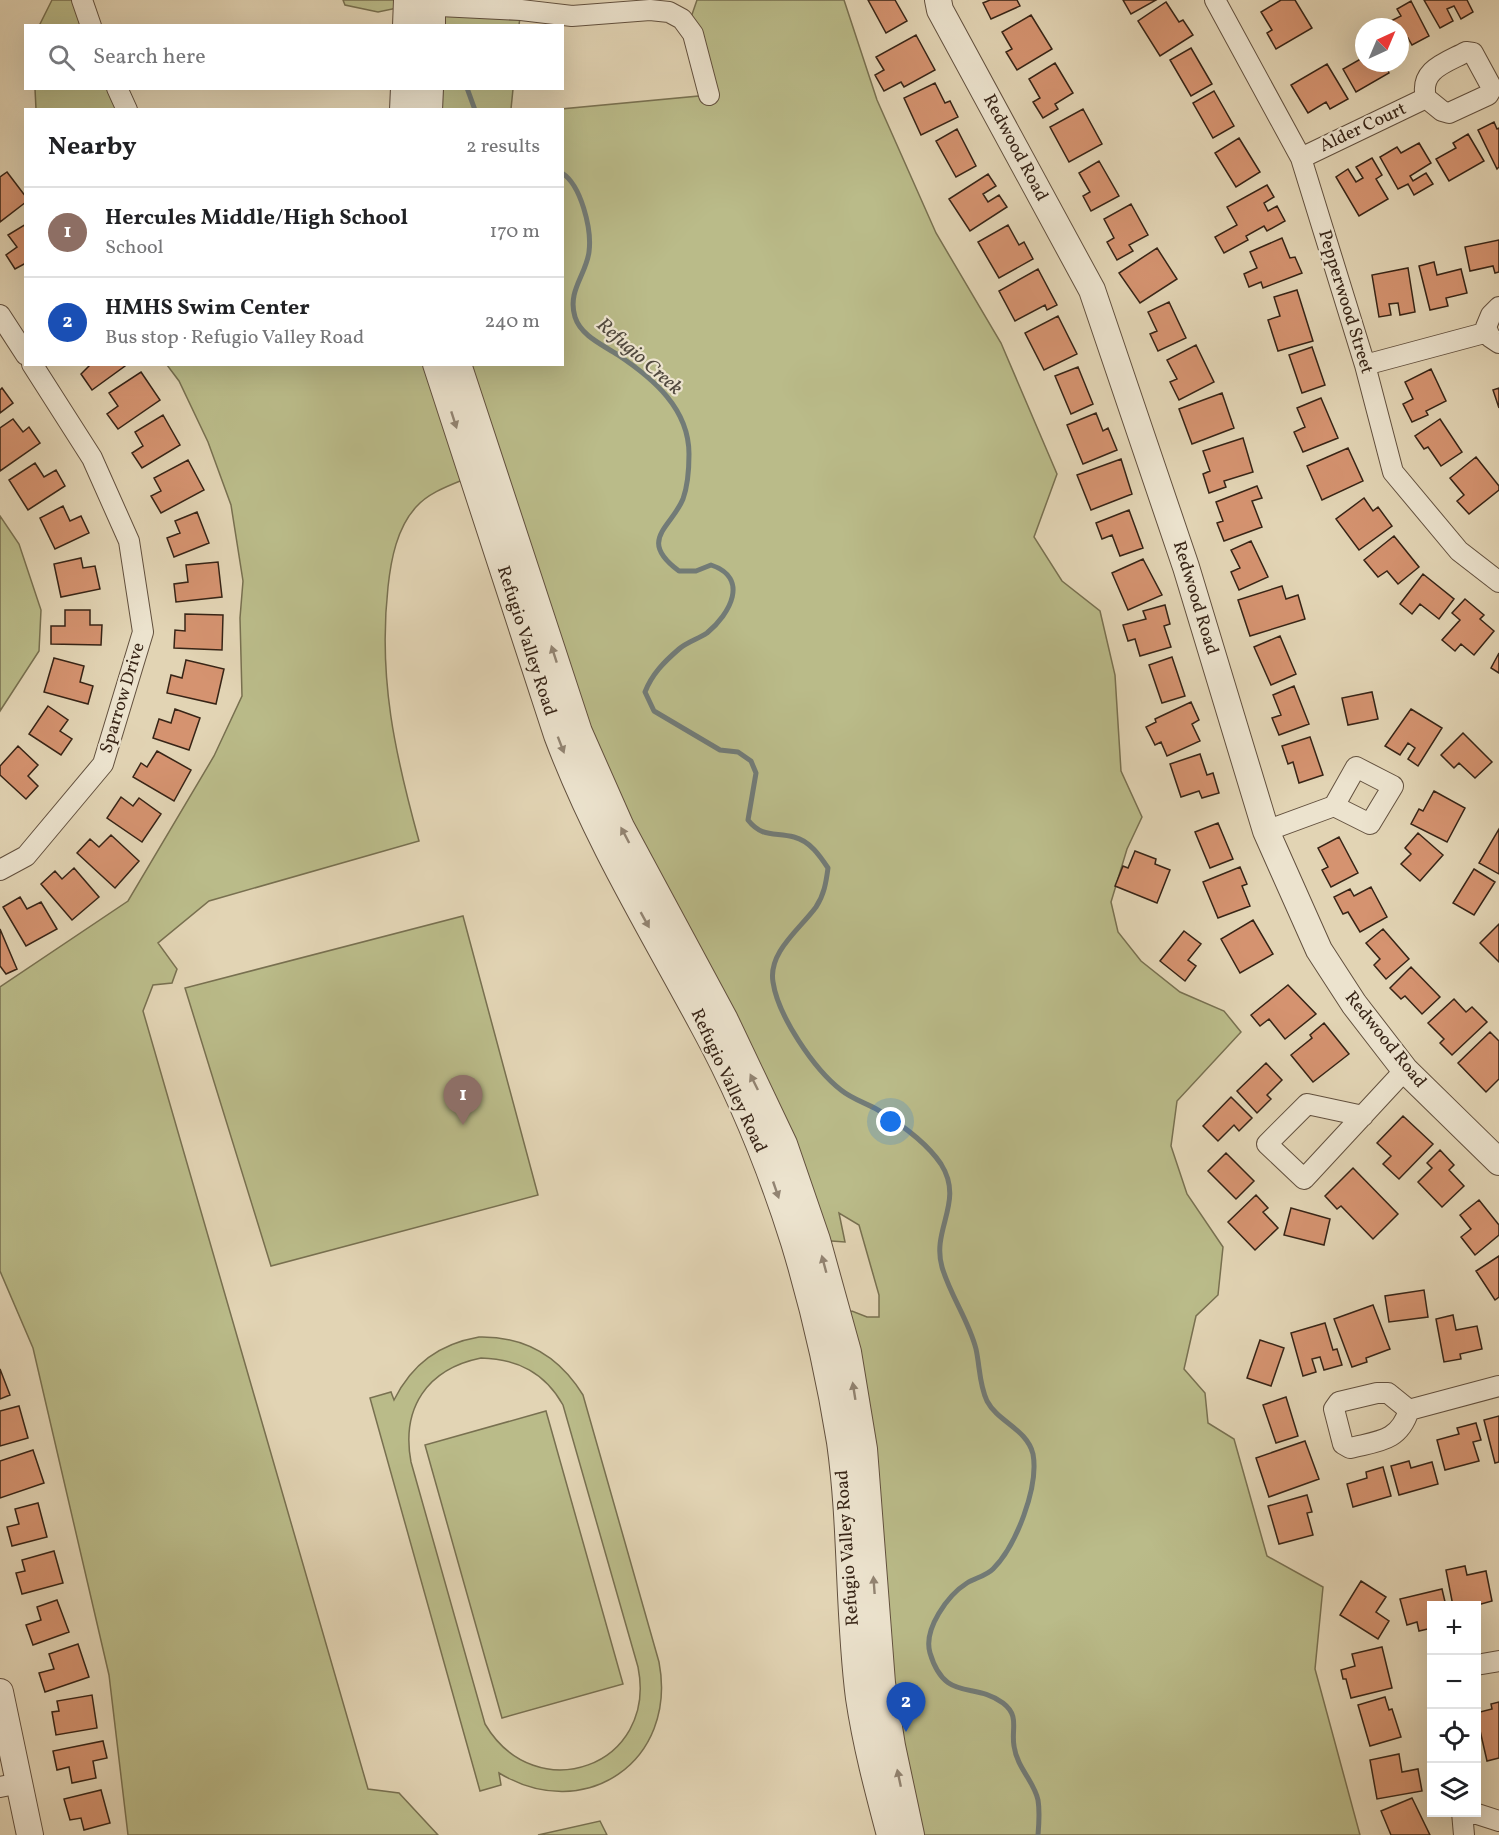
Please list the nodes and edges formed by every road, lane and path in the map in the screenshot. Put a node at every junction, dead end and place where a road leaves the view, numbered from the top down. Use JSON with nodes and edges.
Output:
{"nodes":[{"id":1,"x":82,"y":0,"type":"edge"},
{"id":2,"x":938,"y":0,"type":"edge"},
{"id":3,"x":1215,"y":0,"type":"edge"},
{"id":4,"x":551,"y":6,"type":"edge"},
{"id":5,"x":419,"y":10,"type":"edge"},
{"id":6,"x":90,"y":24,"type":"edge"},
{"id":7,"x":118,"y":90,"type":"edge"},
{"id":8,"x":404,"y":90,"type":"edge"},
{"id":9,"x":430,"y":90,"type":"edge"},
{"id":10,"x":710,"y":95,"type":"dead end"},
{"id":11,"x":1426,"y":98,"type":"dead end"},
{"id":12,"x":126,"y":108,"type":"edge"},
{"id":13,"x":403,"y":108,"type":"edge"},
{"id":14,"x":429,"y":108,"type":"edge"},
{"id":15,"x":1301,"y":158,"type":"junction"},
{"id":16,"x":1499,"y":307,"type":"edge"},
{"id":17,"x":0,"y":315,"type":"edge"},
{"id":18,"x":1493,"y":337,"type":"edge"},
{"id":19,"x":24,"y":352,"type":"edge"},
{"id":20,"x":1365,"y":365,"type":"junction"},
{"id":21,"x":33,"y":366,"type":"edge"},
{"id":22,"x":437,"y":366,"type":"edge"},
{"id":23,"x":459,"y":366,"type":"edge"},
{"id":24,"x":1499,"y":582,"type":"edge"},
{"id":25,"x":1334,"y":806,"type":"dead end"},
{"id":26,"x":1266,"y":831,"type":"junction"},
{"id":27,"x":0,"y":870,"type":"edge"},
{"id":28,"x":1405,"y":1070,"type":"junction"},
{"id":29,"x":1363,"y":1116,"type":"junction"},
{"id":30,"x":1499,"y":1162,"type":"edge"},
{"id":31,"x":1499,"y":1386,"type":"edge"},
{"id":32,"x":1410,"y":1410,"type":"dead end"},
{"id":33,"x":1499,"y":1661,"type":"edge"},
{"id":34,"x":1481,"y":1664,"type":"edge"},
{"id":35,"x":0,"y":1692,"type":"edge"},
{"id":36,"x":10,"y":1785,"type":"edge"},
{"id":37,"x":1481,"y":1815,"type":"edge"},
{"id":38,"x":1462,"y":1817,"type":"edge"},
{"id":39,"x":1499,"y":1821,"type":"edge"},
{"id":40,"x":30,"y":1835,"type":"edge"},
{"id":41,"x":890,"y":1835,"type":"edge"},
{"id":42,"x":911,"y":1835,"type":"edge"},
{"id":43,"x":1464,"y":1835,"type":"edge"}],
"edges":[{"from":1,"to":6,"type":"street"},
{"from":2,"to":26,"type":"street","name":"Redwood Road"},
{"from":3,"to":15,"type":"street","name":"Pepperwood Street"},
{"from":4,"to":5,"type":"street"},
{"from":4,"to":10,"type":"street"},
{"from":7,"to":12,"type":"street"},
{"from":8,"to":13,"type":"street"},
{"from":9,"to":14,"type":"street"},
{"from":11,"to":15,"type":"street","name":"Alder Court"},
{"from":15,"to":20,"type":"street","name":"Pepperwood Street"},
{"from":16,"to":18,"type":"street"},
{"from":17,"to":19,"type":"street"},
{"from":18,"to":20,"type":"street"},
{"from":20,"to":24,"type":"street","name":"Pepperwood Street"},
{"from":21,"to":27,"type":"street","name":"Sparrow Drive"},
{"from":22,"to":41,"type":"street","name":"Refugio Valley Road","one_way":true},
{"from":42,"to":23,"type":"street","name":"Refugio Valley Road","one_way":true},
{"from":25,"to":26,"type":"street"},
{"from":26,"to":28,"type":"street","name":"Redwood Road"},
{"from":28,"to":29,"type":"street"},
{"from":28,"to":30,"type":"street","name":"Redwood Road"},
{"from":29,"to":29,"type":"street"},
{"from":31,"to":32,"type":"street"},
{"from":33,"to":34,"type":"street"},
{"from":35,"to":36,"type":"street"},
{"from":36,"to":40,"type":"street"},
{"from":37,"to":39,"type":"street"},
{"from":38,"to":43,"type":"street"}]}
